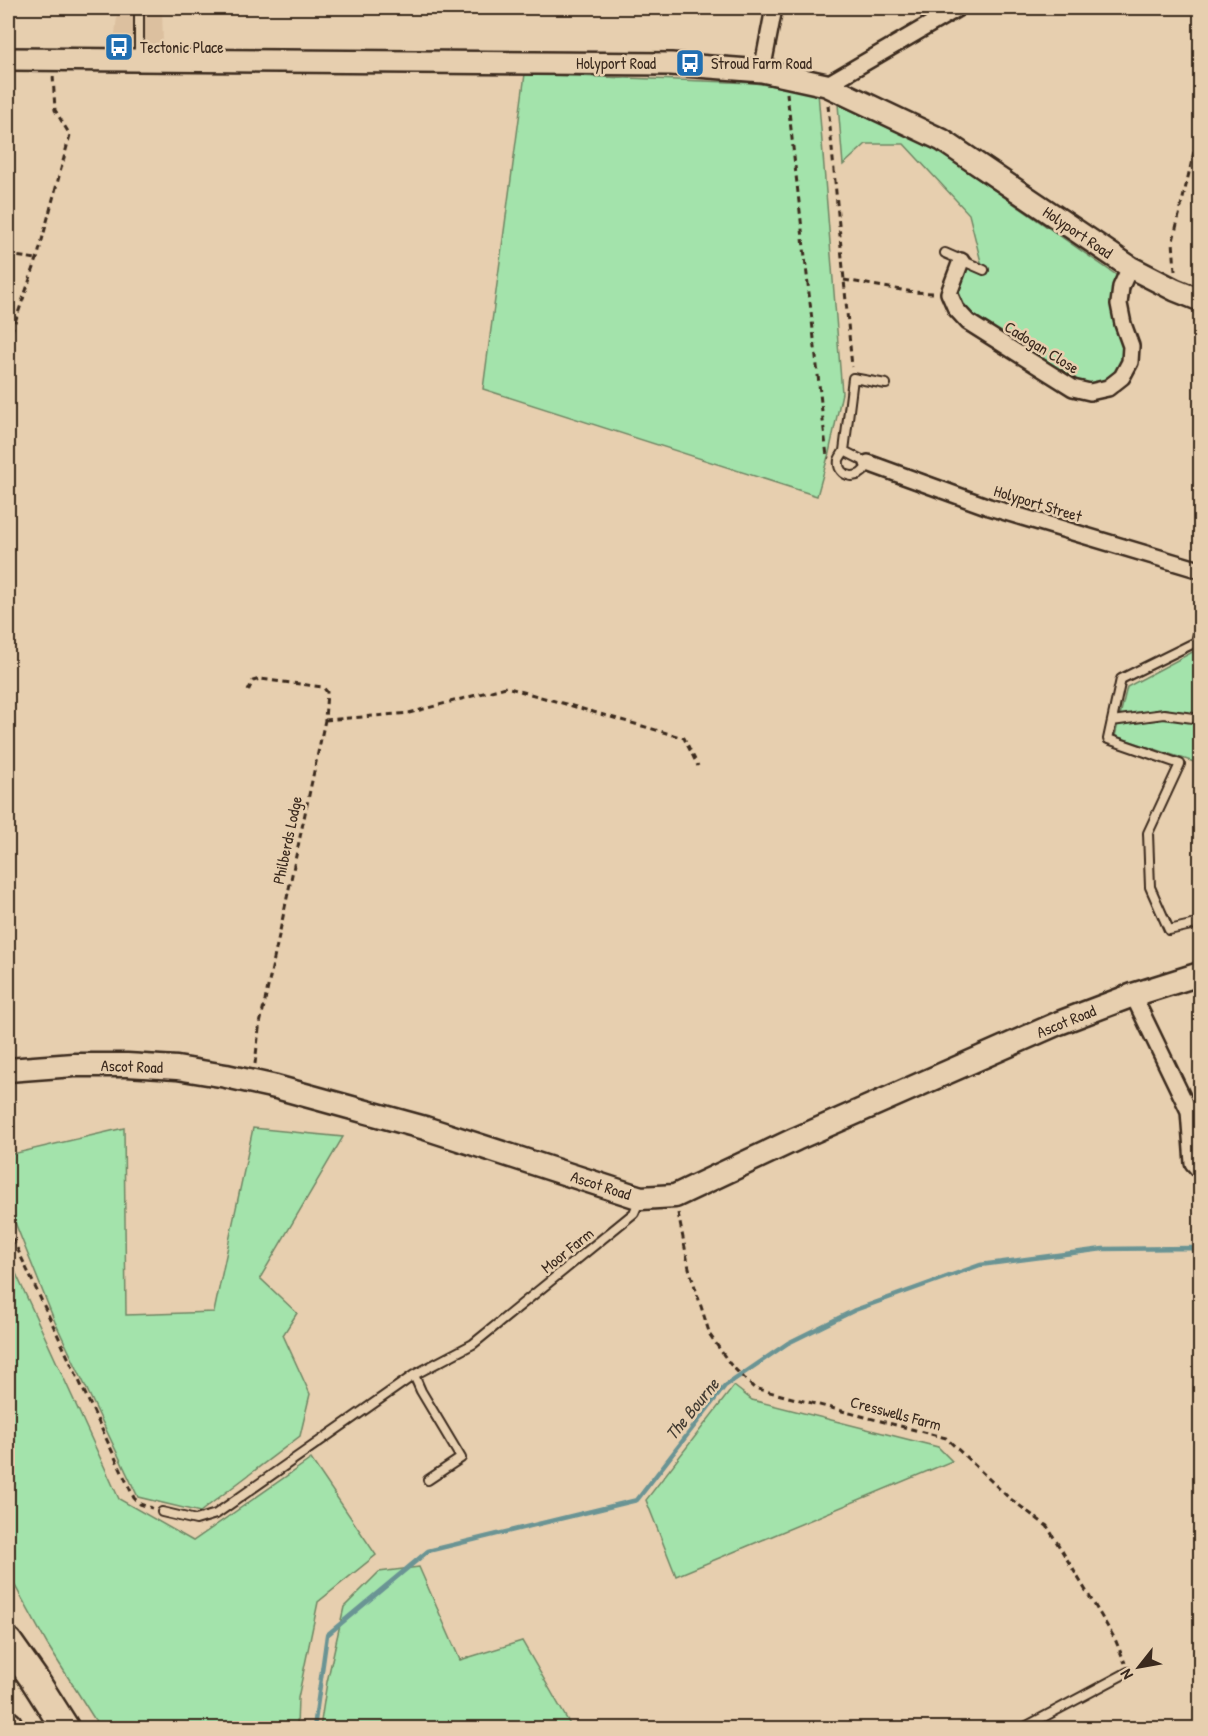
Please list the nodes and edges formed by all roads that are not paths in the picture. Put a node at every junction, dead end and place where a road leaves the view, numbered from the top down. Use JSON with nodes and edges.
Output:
{"nodes":[{"id":1,"x":139,"y":8,"type":"edge"},
{"id":2,"x":774,"y":8,"type":"edge"},
{"id":3,"x":958,"y":8,"type":"edge"},
{"id":4,"x":8,"y":59,"type":"edge"},
{"id":5,"x":139,"y":60,"type":"junction"},
{"id":6,"x":762,"y":71,"type":"junction"},
{"id":7,"x":826,"y":85,"type":"junction"},
{"id":8,"x":945,"y":253,"type":"dead end"},
{"id":9,"x":961,"y":261,"type":"junction"},
{"id":10,"x":1130,"y":267,"type":"junction"},
{"id":11,"x":984,"y":270,"type":"dead end"},
{"id":12,"x":1200,"y":300,"type":"edge"},
{"id":13,"x":886,"y":384,"type":"dead end"},
{"id":14,"x":844,"y":451,"type":"junction"},
{"id":15,"x":868,"y":464,"type":"junction"},
{"id":16,"x":1200,"y":570,"type":"edge"},
{"id":17,"x":1200,"y":625,"type":"edge"},
{"id":18,"x":1200,"y":719,"type":"edge"},
{"id":19,"x":1112,"y":721,"type":"junction"},
{"id":20,"x":1200,"y":923,"type":"edge"},
{"id":21,"x":1200,"y":974,"type":"edge"},
{"id":22,"x":1133,"y":995,"type":"junction"},
{"id":23,"x":8,"y":1070,"type":"edge"},
{"id":24,"x":1195,"y":1112,"type":"edge"},
{"id":25,"x":1200,"y":1171,"type":"edge"},
{"id":26,"x":641,"y":1198,"type":"junction"},
{"id":27,"x":414,"y":1375,"type":"junction"},
{"id":28,"x":428,"y":1480,"type":"dead end"},
{"id":29,"x":162,"y":1512,"type":"road end"},
{"id":30,"x":8,"y":1642,"type":"edge"},
{"id":31,"x":8,"y":1662,"type":"edge"},
{"id":32,"x":1128,"y":1672,"type":"road end"},
{"id":33,"x":45,"y":1728,"type":"edge"},
{"id":34,"x":65,"y":1728,"type":"edge"},
{"id":35,"x":1023,"y":1728,"type":"edge"}],
"edges":[{"from":1,"to":5,"type":"lane"},
{"from":2,"to":6,"type":"street"},
{"from":3,"to":7,"type":"street"},
{"from":4,"to":5,"type":"street","name":"Holyport Road"},
{"from":5,"to":6,"type":"street","name":"Holyport Road"},
{"from":6,"to":7,"type":"street","name":"Holyport Road"},
{"from":7,"to":10,"type":"street","name":"Holyport Road"},
{"from":8,"to":9,"type":"lane"},
{"from":9,"to":10,"type":"street","name":"Cadogan Close"},
{"from":9,"to":11,"type":"lane"},
{"from":10,"to":12,"type":"street","name":"Holyport Road"},
{"from":13,"to":14,"type":"lane"},
{"from":14,"to":15,"type":"lane"},
{"from":14,"to":15,"type":"lane"},
{"from":15,"to":16,"type":"street","name":"Holyport Street"},
{"from":17,"to":19,"type":"lane"},
{"from":18,"to":19,"type":"lane"},
{"from":19,"to":20,"type":"lane"},
{"from":21,"to":22,"type":"main road","name":"Ascot Road"},
{"from":22,"to":24,"type":"street"},
{"from":22,"to":26,"type":"main road","name":"Ascot Road"},
{"from":23,"to":26,"type":"main road","name":"Ascot Road"},
{"from":24,"to":25,"type":"street"},
{"from":26,"to":27,"type":"lane","name":"Moor Farm"},
{"from":27,"to":28,"type":"lane"},
{"from":27,"to":29,"type":"lane","name":"Moor Farm"},
{"from":30,"to":34,"type":"highway"},
{"from":31,"to":33,"type":"highway"},
{"from":32,"to":35,"type":"lane"}]}
